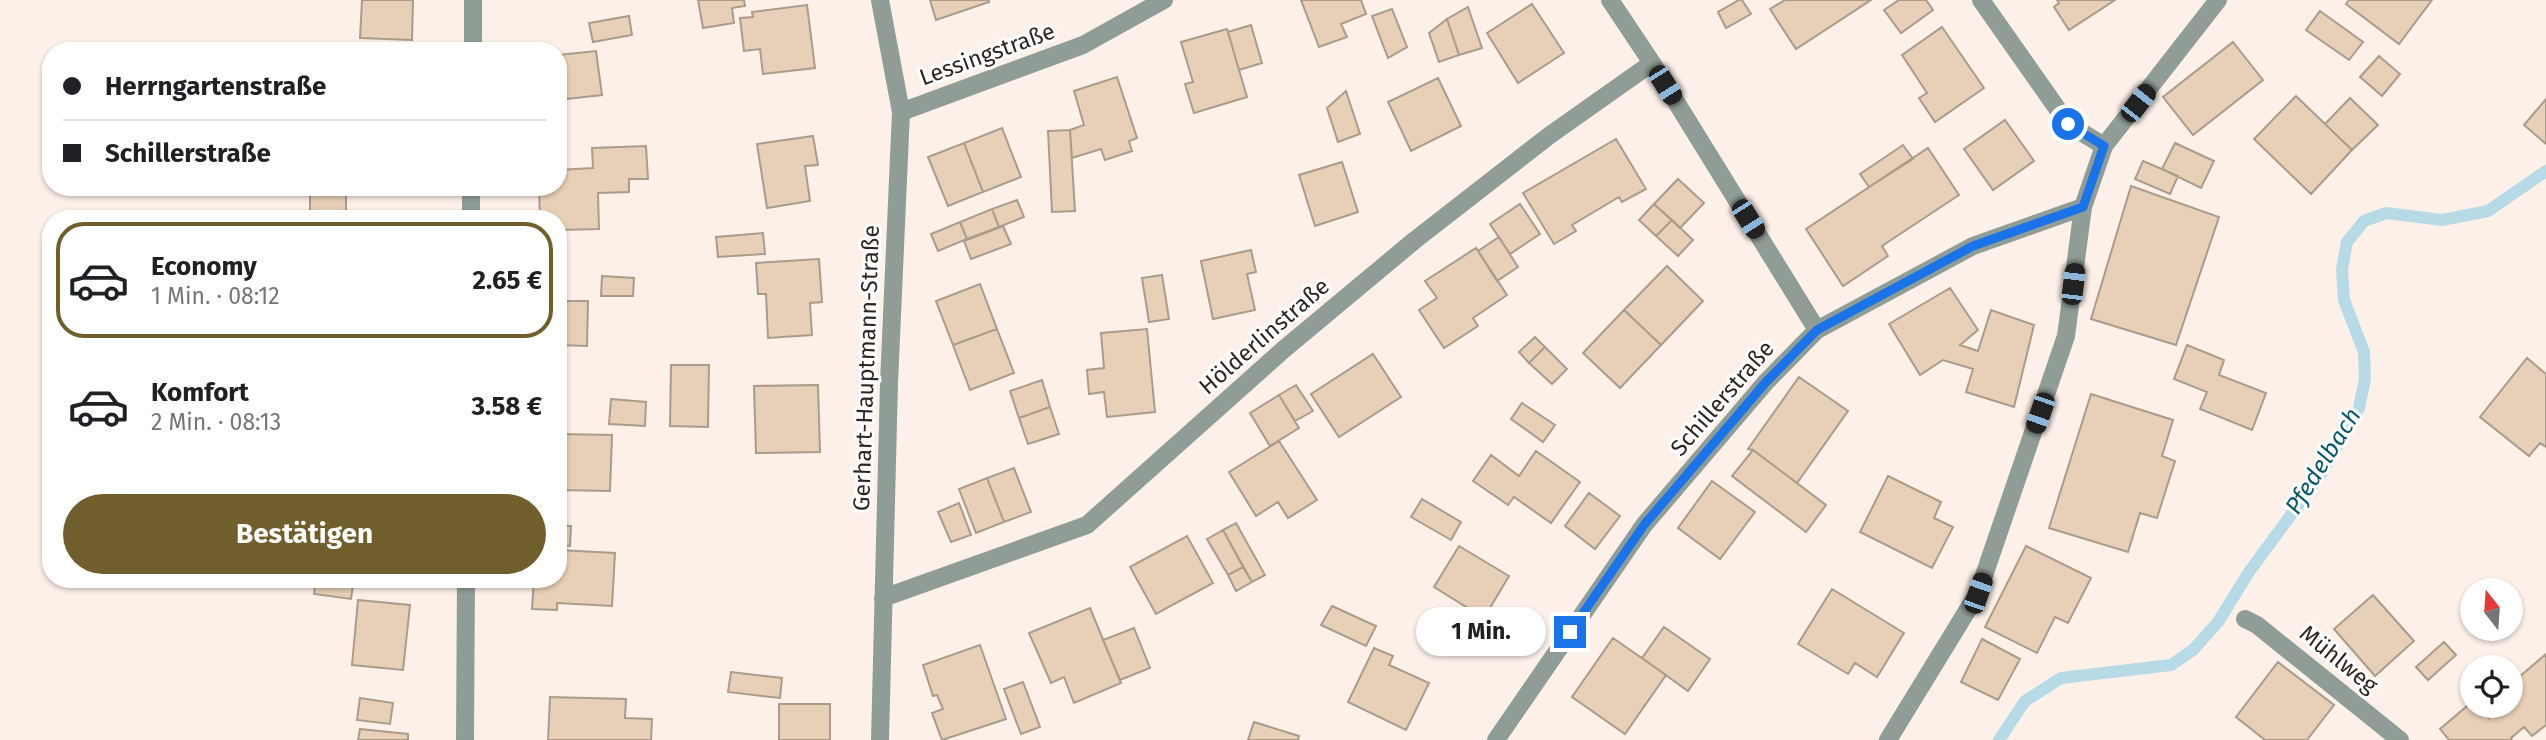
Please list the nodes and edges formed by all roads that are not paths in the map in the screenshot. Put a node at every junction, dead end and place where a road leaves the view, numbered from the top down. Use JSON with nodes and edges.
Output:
{"nodes":[{"id":1,"x":473,"y":0,"type":"edge"},
{"id":2,"x":880,"y":0,"type":"edge"},
{"id":3,"x":1164,"y":0,"type":"edge"},
{"id":4,"x":1610,"y":0,"type":"edge"},
{"id":5,"x":1981,"y":0,"type":"edge"},
{"id":6,"x":2218,"y":0,"type":"edge"},
{"id":7,"x":473,"y":42,"type":"edge"},
{"id":8,"x":1651,"y":63,"type":"junction"},
{"id":9,"x":901,"y":112,"type":"junction"},
{"id":10,"x":2104,"y":146,"type":"junction"},
{"id":11,"x":2083,"y":207,"type":"junction"},
{"id":12,"x":1817,"y":330,"type":"junction"},
{"id":13,"x":466,"y":588,"type":"edge"},
{"id":14,"x":884,"y":598,"type":"junction"},
{"id":15,"x":2245,"y":619,"type":"dead end"},
{"id":16,"x":465,"y":740,"type":"edge"},
{"id":17,"x":880,"y":740,"type":"edge"},
{"id":18,"x":1496,"y":740,"type":"edge"},
{"id":19,"x":1888,"y":740,"type":"edge"},
{"id":20,"x":2400,"y":740,"type":"edge"}],
"edges":[{"from":1,"to":7,"type":"street"},
{"from":2,"to":9,"type":"street","name":"Gerhart-Hauptmann-Straße"},
{"from":3,"to":9,"type":"street","name":"Lessingstraße"},
{"from":4,"to":8,"type":"street"},
{"from":5,"to":10,"type":"street"},
{"from":6,"to":10,"type":"street"},
{"from":8,"to":12,"type":"street"},
{"from":8,"to":14,"type":"street","name":"Hölderlinstraße"},
{"from":9,"to":14,"type":"street","name":"Gerhart-Hauptmann-Straße"},
{"from":10,"to":11,"type":"street"},
{"from":11,"to":12,"type":"street","name":"Schillerstraße"},
{"from":11,"to":19,"type":"street"},
{"from":12,"to":18,"type":"street","name":"Schillerstraße"},
{"from":13,"to":16,"type":"street"},
{"from":14,"to":17,"type":"street","name":"Gerhart-Hauptmann-Straße"},
{"from":15,"to":20,"type":"street","name":"Mühlweg"}]}
